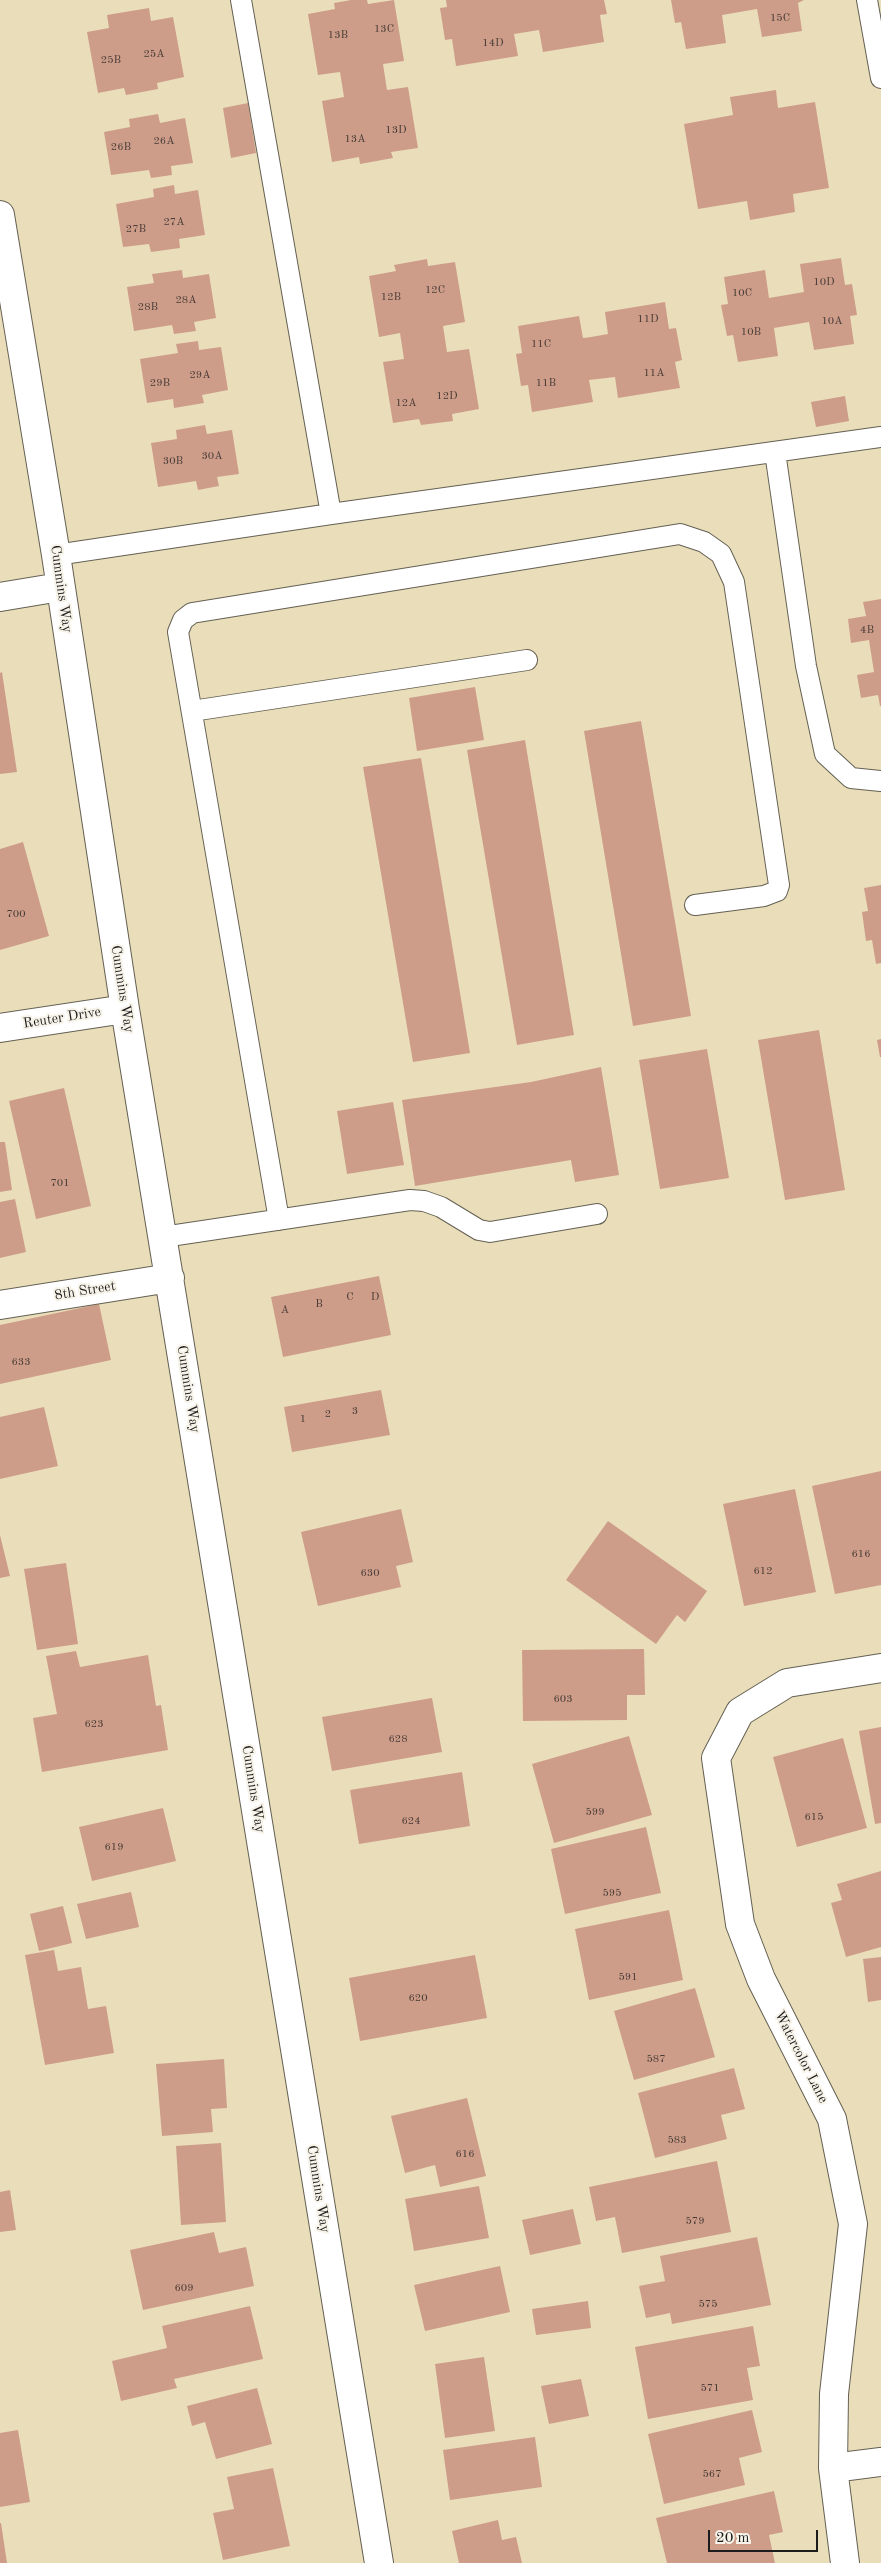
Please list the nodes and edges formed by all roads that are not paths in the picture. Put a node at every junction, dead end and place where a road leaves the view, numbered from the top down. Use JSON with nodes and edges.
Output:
{"nodes":[{"id":1,"x":241,"y":0,"type":"edge"},
{"id":2,"x":867,"y":0,"type":"edge"},
{"id":3,"x":881,"y":78,"type":"edge"},
{"id":4,"x":0,"y":215,"type":"edge"},
{"id":5,"x":881,"y":438,"type":"edge"},
{"id":6,"x":775,"y":452,"type":"junction"},
{"id":7,"x":330,"y":514,"type":"junction"},
{"id":8,"x":56,"y":555,"type":"junction"},
{"id":9,"x":60,"y":587,"type":"junction"},
{"id":10,"x":0,"y":597,"type":"edge"},
{"id":11,"x":527,"y":660,"type":"dead end"},
{"id":12,"x":192,"y":711,"type":"junction"},
{"id":13,"x":881,"y":781,"type":"edge"},
{"id":14,"x":695,"y":905,"type":"dead end"},
{"id":15,"x":125,"y":1008,"type":"junction"},
{"id":16,"x":0,"y":1028,"type":"edge"},
{"id":17,"x":597,"y":1214,"type":"dead end"},
{"id":18,"x":279,"y":1220,"type":"junction"},
{"id":19,"x":163,"y":1237,"type":"junction"},
{"id":20,"x":170,"y":1278,"type":"junction"},
{"id":21,"x":0,"y":1305,"type":"edge"},
{"id":22,"x":881,"y":1668,"type":"edge"},
{"id":23,"x":881,"y":2462,"type":"edge"},
{"id":24,"x":833,"y":2468,"type":"junction"},
{"id":25,"x":379,"y":2563,"type":"edge"},
{"id":26,"x":845,"y":2563,"type":"edge"}],
"edges":[{"from":1,"to":7,"type":"lane"},
{"from":2,"to":3,"type":"lane"},
{"from":4,"to":8,"type":"street","name":"Cummins Way"},
{"from":5,"to":6,"type":"lane"},
{"from":6,"to":7,"type":"lane"},
{"from":6,"to":13,"type":"lane"},
{"from":7,"to":8,"type":"lane"},
{"from":8,"to":9,"type":"street","name":"Cummins Way"},
{"from":9,"to":10,"type":"street"},
{"from":9,"to":15,"type":"street","name":"Cummins Way"},
{"from":11,"to":12,"type":"lane"},
{"from":12,"to":14,"type":"lane"},
{"from":12,"to":18,"type":"lane"},
{"from":15,"to":16,"type":"street","name":"Reuter Drive"},
{"from":15,"to":19,"type":"street","name":"Cummins Way"},
{"from":17,"to":18,"type":"lane"},
{"from":18,"to":19,"type":"lane"},
{"from":19,"to":20,"type":"street","name":"Cummins Way"},
{"from":20,"to":21,"type":"street","name":"8th Street"},
{"from":20,"to":25,"type":"street","name":"Cummins Way"},
{"from":22,"to":24,"type":"street","name":"Watercolor Lane"},
{"from":23,"to":24,"type":"street"},
{"from":24,"to":26,"type":"street","name":"Watercolor Lane"}]}
